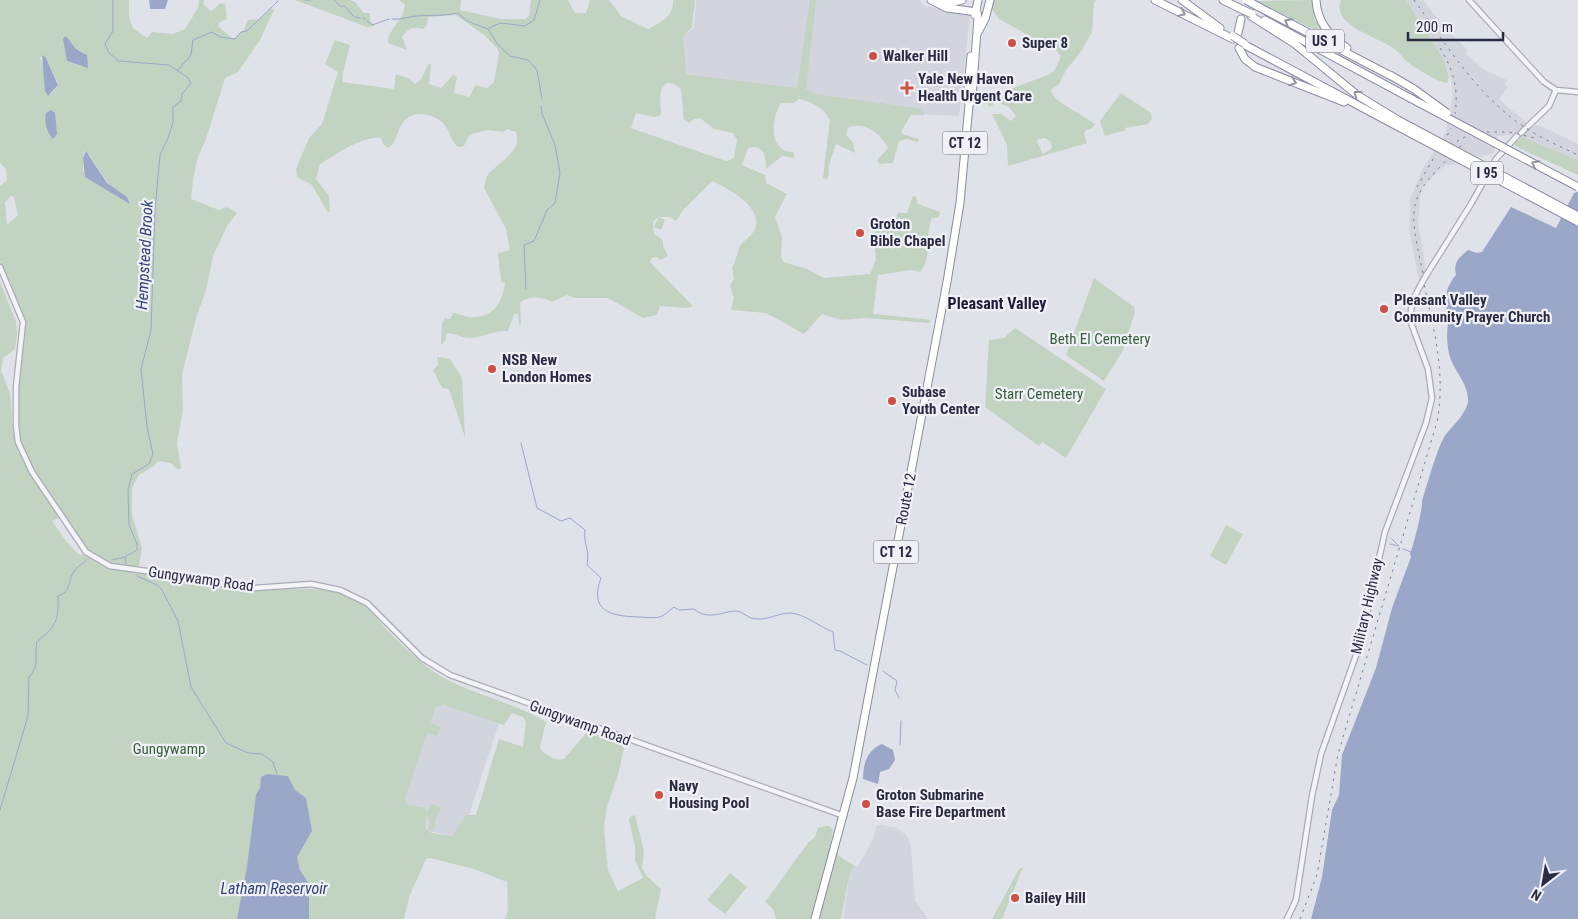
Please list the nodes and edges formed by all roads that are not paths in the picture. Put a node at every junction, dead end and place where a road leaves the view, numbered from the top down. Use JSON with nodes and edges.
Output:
{"nodes":[{"id":1,"x":931,"y":0,"type":"edge"},
{"id":2,"x":939,"y":0,"type":"edge"},
{"id":3,"x":962,"y":0,"type":"edge"},
{"id":4,"x":978,"y":0,"type":"edge"},
{"id":5,"x":990,"y":0,"type":"edge"},
{"id":6,"x":1155,"y":0,"type":"edge"},
{"id":7,"x":1182,"y":0,"type":"edge"},
{"id":8,"x":1223,"y":0,"type":"edge"},
{"id":9,"x":1246,"y":0,"type":"edge"},
{"id":10,"x":1316,"y":0,"type":"edge"},
{"id":11,"x":1468,"y":0,"type":"edge"},
{"id":12,"x":977,"y":12,"type":"junction"},
{"id":13,"x":1252,"y":15,"type":"junction"},
{"id":14,"x":1241,"y":19,"type":"dead end"},
{"id":15,"x":976,"y":34,"type":"junction"},
{"id":16,"x":1235,"y":36,"type":"junction"},
{"id":17,"x":1244,"y":46,"type":"junction"},
{"id":18,"x":1393,"y":76,"type":"junction"},
{"id":19,"x":1556,"y":90,"type":"junction"},
{"id":20,"x":1578,"y":92,"type":"edge"},
{"id":21,"x":969,"y":105,"type":"junction"},
{"id":22,"x":1365,"y":109,"type":"junction"},
{"id":23,"x":1397,"y":123,"type":"junction"},
{"id":24,"x":1474,"y":132,"type":"junction"},
{"id":25,"x":1578,"y":187,"type":"edge"},
{"id":26,"x":1578,"y":216,"type":"edge"},
{"id":27,"x":1578,"y":222,"type":"edge"},
{"id":28,"x":0,"y":267,"type":"edge"},
{"id":29,"x":844,"y":816,"type":"junction"},
{"id":30,"x":815,"y":919,"type":"edge"},
{"id":31,"x":1287,"y":919,"type":"edge"}],
"edges":[{"from":1,"to":12,"type":"highway"},
{"from":2,"to":3,"type":"highway"},
{"from":4,"to":12,"type":"highway","name":"Route 12","number":"CT 12"},
{"from":5,"to":15,"type":"highway"},
{"from":6,"to":16,"type":"highway","one_way":true},
{"from":7,"to":16,"type":"highway"},
{"from":8,"to":13,"type":"highway","number":"I 95","bridge":true},
{"from":18,"to":9,"type":"highway","number":"US 1","one_way":true,"bridge":true},
{"from":10,"to":18,"type":"highway"},
{"from":11,"to":19,"type":"street"},
{"from":12,"to":15,"type":"highway","name":"Route 12","number":"CT 12"},
{"from":12,"to":21,"type":"highway","name":"Route 12","number":"CT 12"},
{"from":23,"to":13,"type":"highway","one_way":true},
{"from":13,"to":24,"type":"highway","number":"I 95","bridge":true},
{"from":14,"to":16,"type":"highway"},
{"from":15,"to":21,"type":"highway","name":"Route 12","number":"CT 12"},
{"from":16,"to":17,"type":"highway","bridge":true},
{"from":17,"to":22,"type":"highway","number":"I 95"},
{"from":17,"to":22,"type":"highway","one_way":true},
{"from":18,"to":24,"type":"highway","number":"US 1","bridge":true},
{"from":19,"to":20,"type":"street"},
{"from":19,"to":31,"type":"street","name":"Military Highway","bridge":true},
{"from":21,"to":29,"type":"highway","name":"Route 12","number":"CT 12"},
{"from":22,"to":23,"type":"highway","number":"I 95"},
{"from":23,"to":26,"type":"highway","bridge":true},
{"from":23,"to":27,"type":"highway","number":"I 95","bridge":true},
{"from":25,"to":24,"type":"highway","number":"I 95","one_way":true,"bridge":true},
{"from":28,"to":29,"type":"street","name":"Gungywamp Road"},
{"from":29,"to":30,"type":"highway","name":"Route 12","number":"CT 12"}]}
